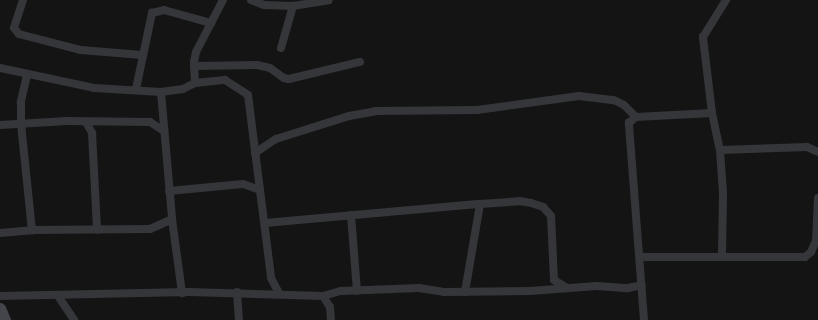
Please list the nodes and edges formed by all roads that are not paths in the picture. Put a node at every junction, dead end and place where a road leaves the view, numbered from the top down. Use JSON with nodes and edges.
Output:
{"nodes":[{"id":1,"x":24,"y":0,"type":"edge"},
{"id":2,"x":223,"y":0,"type":"edge"},
{"id":3,"x":251,"y":0,"type":"edge"},
{"id":4,"x":329,"y":0,"type":"edge"},
{"id":5,"x":726,"y":0,"type":"edge"},
{"id":6,"x":293,"y":6,"type":"junction"},
{"id":7,"x":211,"y":23,"type":"junction"},
{"id":8,"x":281,"y":48,"type":"dead end"},
{"id":9,"x":142,"y":55,"type":"junction"},
{"id":10,"x":360,"y":62,"type":"dead end"},
{"id":11,"x":194,"y":66,"type":"junction"},
{"id":12,"x":0,"y":68,"type":"edge"},
{"id":13,"x":27,"y":74,"type":"junction"},
{"id":14,"x":195,"y":82,"type":"junction"},
{"id":15,"x":136,"y":89,"type":"junction"},
{"id":16,"x":161,"y":92,"type":"junction"},
{"id":17,"x":712,"y":113,"type":"junction"},
{"id":18,"x":163,"y":115,"type":"junction"},
{"id":19,"x":636,"y":117,"type":"junction"},
{"id":20,"x":86,"y":122,"type":"junction"},
{"id":21,"x":150,"y":122,"type":"junction"},
{"id":22,"x":20,"y":124,"type":"junction"},
{"id":23,"x":0,"y":125,"type":"edge"},
{"id":24,"x":164,"y":131,"type":"junction"},
{"id":25,"x":720,"y":150,"type":"junction"},
{"id":26,"x":818,"y":152,"type":"edge"},
{"id":27,"x":255,"y":153,"type":"junction"},
{"id":28,"x":257,"y":173,"type":"junction"},
{"id":29,"x":248,"y":184,"type":"junction"},
{"id":30,"x":260,"y":190,"type":"junction"},
{"id":31,"x":169,"y":191,"type":"junction"},
{"id":32,"x":818,"y":198,"type":"edge"},
{"id":33,"x":480,"y":204,"type":"junction"},
{"id":34,"x":351,"y":215,"type":"junction"},
{"id":35,"x":172,"y":219,"type":"junction"},
{"id":36,"x":265,"y":223,"type":"junction"},
{"id":37,"x":32,"y":230,"type":"junction"},
{"id":38,"x":97,"y":230,"type":"junction"},
{"id":39,"x":0,"y":233,"type":"edge"},
{"id":40,"x":817,"y":241,"type":"edge"},
{"id":41,"x":722,"y":256,"type":"junction"},
{"id":42,"x":641,"y":258,"type":"junction"},
{"id":43,"x":642,"y":285,"type":"junction"},
{"id":44,"x":567,"y":288,"type":"junction"},
{"id":45,"x":357,"y":291,"type":"junction"},
{"id":46,"x":237,"y":292,"type":"junction"},
{"id":47,"x":466,"y":292,"type":"junction"},
{"id":48,"x":182,"y":293,"type":"junction"},
{"id":49,"x":278,"y":293,"type":"junction"},
{"id":50,"x":0,"y":296,"type":"edge"},
{"id":51,"x":58,"y":296,"type":"junction"},
{"id":52,"x":323,"y":296,"type":"junction"},
{"id":53,"x":0,"y":308,"type":"edge"},
{"id":54,"x":5,"y":320,"type":"edge"},
{"id":55,"x":74,"y":320,"type":"edge"},
{"id":56,"x":239,"y":320,"type":"edge"},
{"id":57,"x":331,"y":320,"type":"edge"},
{"id":58,"x":644,"y":320,"type":"edge"}],
"edges":[{"from":1,"to":9,"type":"street"},
{"from":2,"to":7,"type":"street"},
{"from":3,"to":6,"type":"street"},
{"from":4,"to":6,"type":"street"},
{"from":5,"to":17,"type":"street"},
{"from":6,"to":8,"type":"street"},
{"from":7,"to":9,"type":"street"},
{"from":7,"to":11,"type":"street"},
{"from":9,"to":15,"type":"street"},
{"from":10,"to":11,"type":"street"},
{"from":11,"to":14,"type":"street"},
{"from":12,"to":13,"type":"street"},
{"from":13,"to":15,"type":"street"},
{"from":13,"to":22,"type":"street"},
{"from":14,"to":16,"type":"street"},
{"from":14,"to":27,"type":"street"},
{"from":15,"to":16,"type":"street"},
{"from":16,"to":18,"type":"street"},
{"from":17,"to":19,"type":"street"},
{"from":17,"to":25,"type":"street"},
{"from":18,"to":21,"type":"street"},
{"from":18,"to":24,"type":"street"},
{"from":19,"to":27,"type":"street"},
{"from":19,"to":42,"type":"street"},
{"from":20,"to":21,"type":"street"},
{"from":20,"to":22,"type":"street"},
{"from":20,"to":38,"type":"street"},
{"from":21,"to":24,"type":"street"},
{"from":22,"to":23,"type":"street"},
{"from":22,"to":37,"type":"street"},
{"from":24,"to":31,"type":"street"},
{"from":25,"to":26,"type":"street"},
{"from":25,"to":41,"type":"street"},
{"from":27,"to":28,"type":"street"},
{"from":28,"to":29,"type":"street"},
{"from":28,"to":30,"type":"street"},
{"from":29,"to":30,"type":"street"},
{"from":29,"to":31,"type":"street"},
{"from":30,"to":36,"type":"street"},
{"from":31,"to":35,"type":"street"},
{"from":32,"to":40,"type":"street"},
{"from":33,"to":34,"type":"street"},
{"from":33,"to":44,"type":"street"},
{"from":33,"to":47,"type":"street"},
{"from":34,"to":36,"type":"street"},
{"from":34,"to":45,"type":"street"},
{"from":35,"to":38,"type":"street"},
{"from":35,"to":48,"type":"street"},
{"from":36,"to":49,"type":"street"},
{"from":37,"to":38,"type":"street"},
{"from":37,"to":39,"type":"street"},
{"from":40,"to":41,"type":"street"},
{"from":41,"to":42,"type":"street"},
{"from":42,"to":43,"type":"street"},
{"from":43,"to":44,"type":"street"},
{"from":43,"to":58,"type":"street"},
{"from":44,"to":47,"type":"street"},
{"from":45,"to":47,"type":"street"},
{"from":45,"to":52,"type":"street"},
{"from":46,"to":48,"type":"street"},
{"from":46,"to":49,"type":"street"},
{"from":46,"to":56,"type":"street"},
{"from":48,"to":51,"type":"street"},
{"from":49,"to":52,"type":"street"},
{"from":50,"to":51,"type":"street"},
{"from":51,"to":55,"type":"street"},
{"from":52,"to":57,"type":"street"},
{"from":53,"to":54,"type":"main road"}]}
